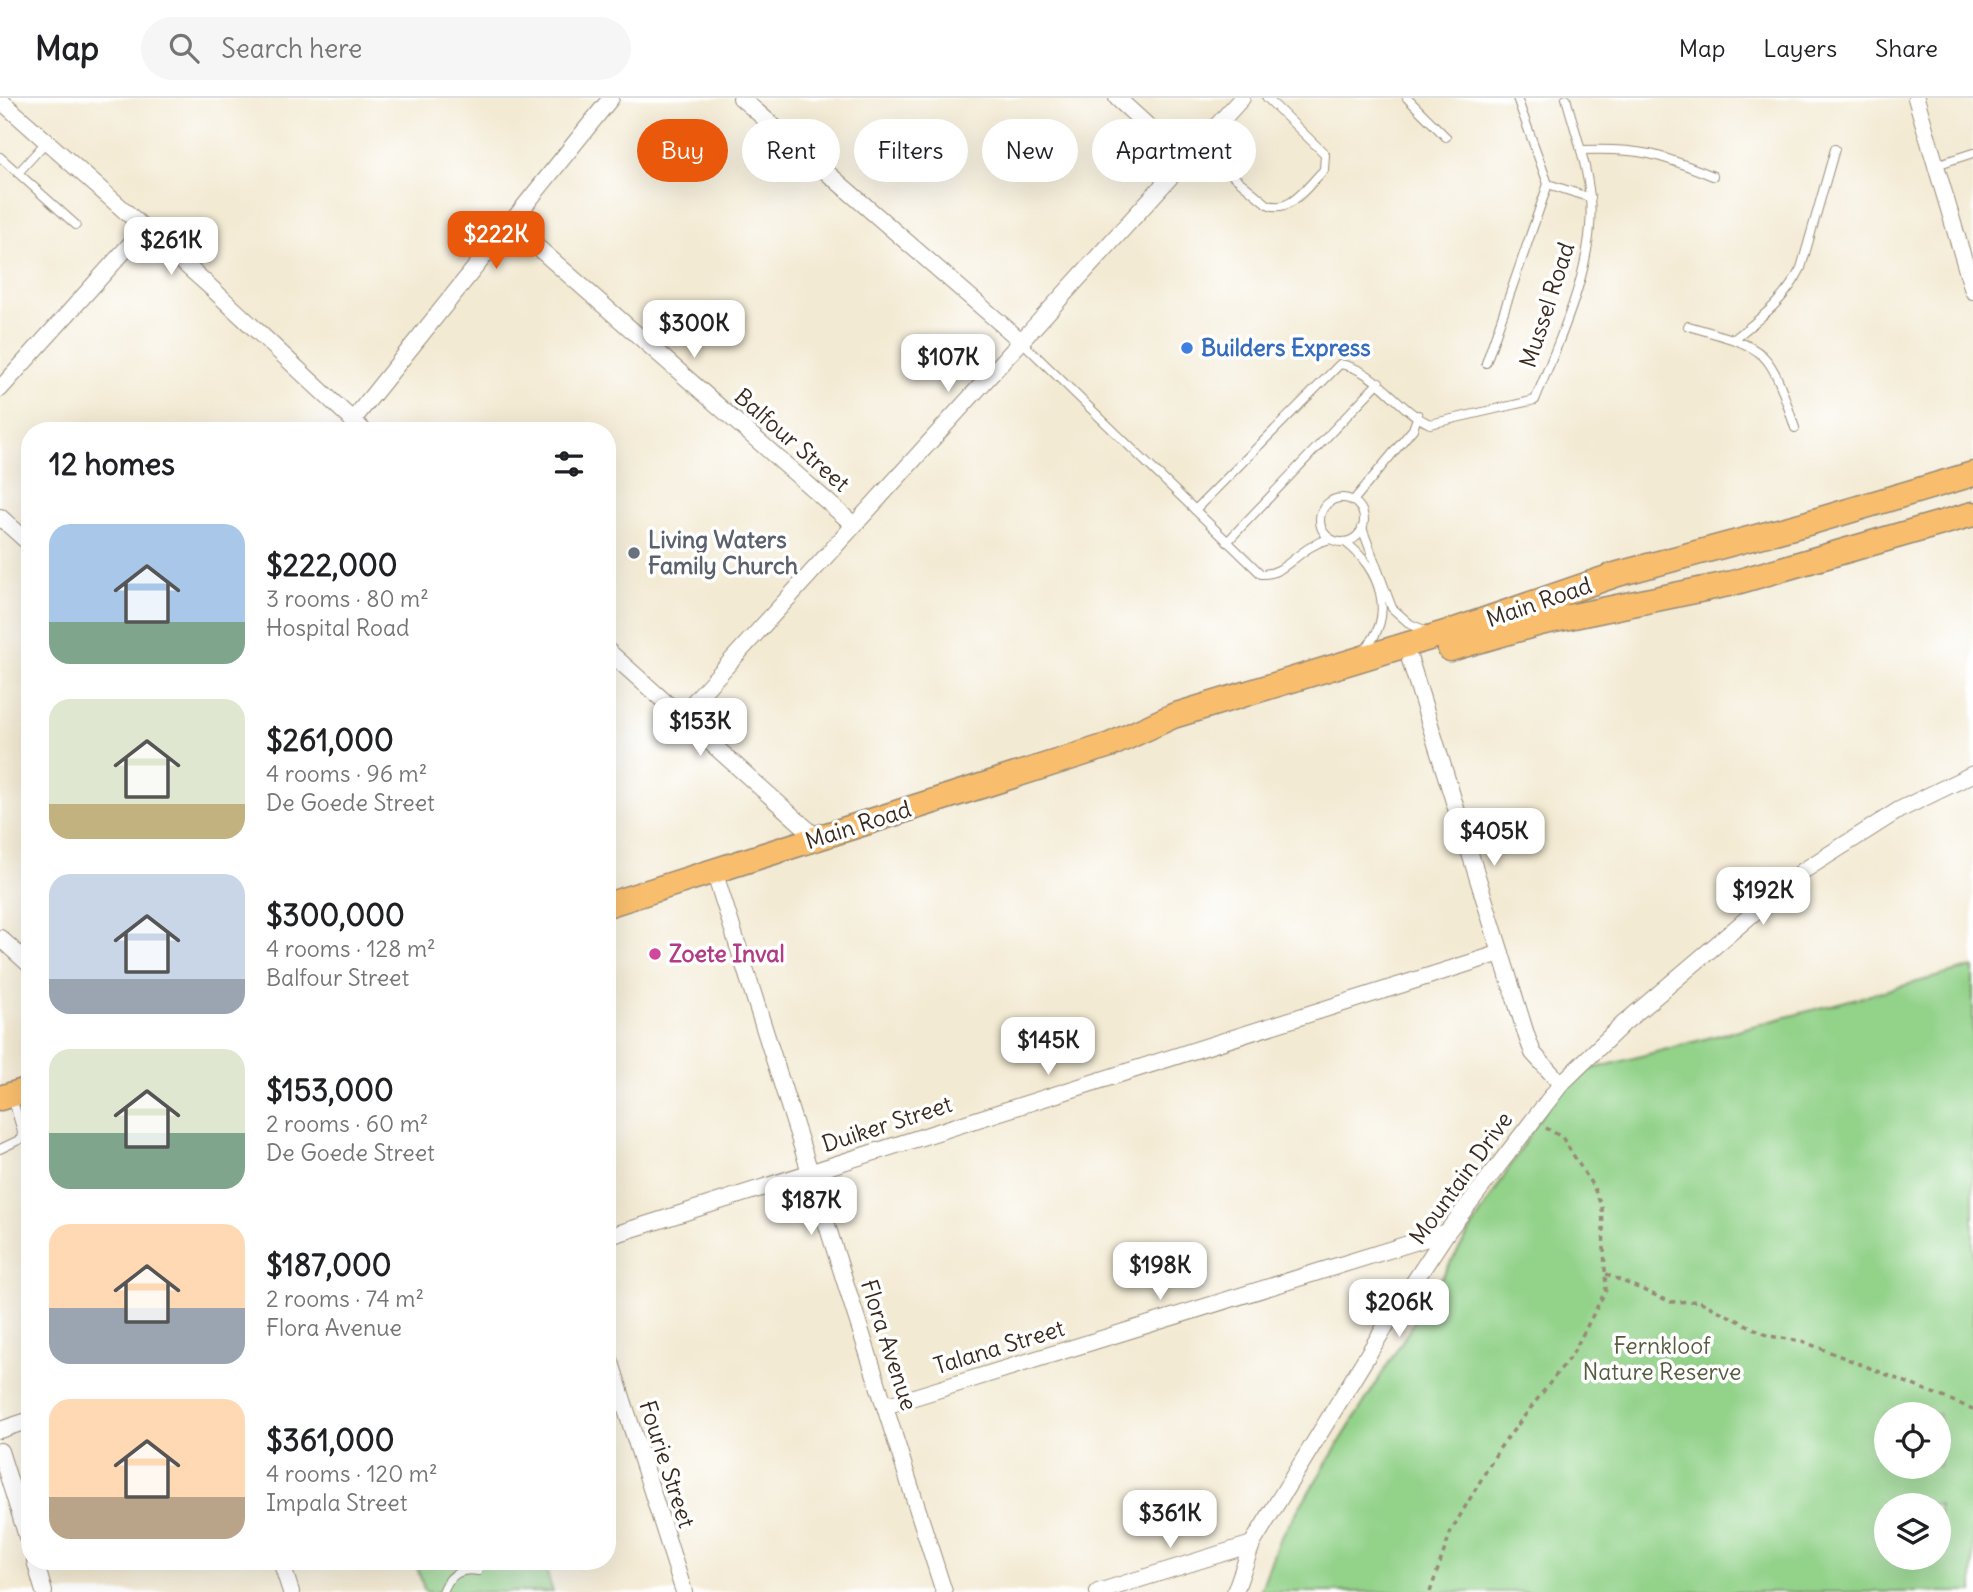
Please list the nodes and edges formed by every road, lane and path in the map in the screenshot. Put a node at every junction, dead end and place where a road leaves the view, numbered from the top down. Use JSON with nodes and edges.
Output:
{"nodes":[{"id":1,"x":611,"y":98,"type":"edge"},
{"id":2,"x":741,"y":98,"type":"edge"},
{"id":3,"x":1117,"y":98,"type":"edge"},
{"id":4,"x":1242,"y":98,"type":"edge"},
{"id":5,"x":1267,"y":98,"type":"edge"},
{"id":6,"x":1406,"y":98,"type":"edge"},
{"id":7,"x":1517,"y":98,"type":"edge"},
{"id":8,"x":1566,"y":98,"type":"edge"},
{"id":9,"x":1916,"y":98,"type":"edge"},
{"id":10,"x":0,"y":100,"type":"edge"},
{"id":11,"x":1140,"y":119,"type":"edge"},
{"id":12,"x":1223,"y":119,"type":"edge"},
{"id":13,"x":1446,"y":136,"type":"dead end"},
{"id":14,"x":46,"y":142,"type":"junction"},
{"id":15,"x":1835,"y":149,"type":"dead end"},
{"id":16,"x":1581,"y":150,"type":"junction"},
{"id":17,"x":1973,"y":153,"type":"edge"},
{"id":18,"x":0,"y":157,"type":"edge"},
{"id":19,"x":1936,"y":166,"type":"junction"},
{"id":20,"x":18,"y":173,"type":"junction"},
{"id":21,"x":1713,"y":176,"type":"dead end"},
{"id":22,"x":1165,"y":182,"type":"edge"},
{"id":23,"x":1241,"y":182,"type":"edge"},
{"id":24,"x":1548,"y":184,"type":"junction"},
{"id":25,"x":1591,"y":198,"type":"junction"},
{"id":26,"x":510,"y":224,"type":"junction"},
{"id":27,"x":76,"y":225,"type":"dead end"},
{"id":28,"x":143,"y":230,"type":"junction"},
{"id":29,"x":1972,"y":282,"type":"edge"},
{"id":30,"x":1688,"y":326,"type":"dead end"},
{"id":31,"x":1734,"y":339,"type":"junction"},
{"id":32,"x":1021,"y":341,"type":"junction"},
{"id":33,"x":1486,"y":363,"type":"dead end"},
{"id":34,"x":1379,"y":382,"type":"junction"},
{"id":35,"x":0,"y":389,"type":"edge"},
{"id":36,"x":1418,"y":415,"type":"junction"},
{"id":37,"x":354,"y":422,"type":"edge"},
{"id":38,"x":361,"y":422,"type":"edge"},
{"id":39,"x":1796,"y":428,"type":"dead end"},
{"id":40,"x":1973,"y":474,"type":"edge"},
{"id":41,"x":1353,"y":501,"type":"junction"},
{"id":42,"x":1195,"y":510,"type":"junction"},
{"id":43,"x":1973,"y":513,"type":"edge"},
{"id":44,"x":0,"y":517,"type":"edge"},
{"id":45,"x":854,"y":525,"type":"junction"},
{"id":46,"x":1362,"y":528,"type":"junction"},
{"id":47,"x":21,"y":536,"type":"edge"},
{"id":48,"x":1330,"y":539,"type":"junction"},
{"id":49,"x":1227,"y":542,"type":"junction"},
{"id":50,"x":1345,"y":542,"type":"junction"},
{"id":51,"x":1441,"y":635,"type":"junction"},
{"id":52,"x":616,"y":658,"type":"edge"},
{"id":53,"x":1410,"y":660,"type":"junction"},
{"id":54,"x":1341,"y":665,"type":"junction"},
{"id":55,"x":681,"y":716,"type":"junction"},
{"id":56,"x":1110,"y":745,"type":"junction"},
{"id":57,"x":1972,"y":774,"type":"edge"},
{"id":58,"x":817,"y":838,"type":"junction"},
{"id":59,"x":714,"y":871,"type":"junction"},
{"id":60,"x":616,"y":902,"type":"edge"},
{"id":61,"x":0,"y":938,"type":"edge"},
{"id":62,"x":1501,"y":953,"type":"junction"},
{"id":63,"x":21,"y":957,"type":"edge"},
{"id":64,"x":1561,"y":1084,"type":"junction"},
{"id":65,"x":14,"y":1094,"type":"edge"},
{"id":66,"x":1532,"y":1120,"type":"junction"},
{"id":67,"x":21,"y":1126,"type":"edge"},
{"id":68,"x":21,"y":1139,"type":"edge"},
{"id":69,"x":0,"y":1149,"type":"edge"},
{"id":70,"x":810,"y":1172,"type":"junction"},
{"id":71,"x":1447,"y":1232,"type":"junction"},
{"id":72,"x":616,"y":1234,"type":"edge"},
{"id":73,"x":1606,"y":1274,"type":"junction"},
{"id":74,"x":616,"y":1378,"type":"edge"},
{"id":75,"x":885,"y":1406,"type":"junction"},
{"id":76,"x":1973,"y":1409,"type":"edge"},
{"id":77,"x":21,"y":1423,"type":"edge"},
{"id":78,"x":0,"y":1430,"type":"edge"},
{"id":79,"x":0,"y":1451,"type":"edge"},
{"id":80,"x":21,"y":1517,"type":"edge"},
{"id":81,"x":1252,"y":1544,"type":"junction"},
{"id":82,"x":38,"y":1570,"type":"edge"},
{"id":83,"x":284,"y":1570,"type":"edge"},
{"id":84,"x":466,"y":1570,"type":"edge"},
{"id":85,"x":473,"y":1570,"type":"edge"},
{"id":86,"x":478,"y":1571,"type":"dead end"},
{"id":87,"x":44,"y":1592,"type":"edge"},
{"id":88,"x":291,"y":1592,"type":"edge"},
{"id":89,"x":443,"y":1592,"type":"edge"},
{"id":90,"x":684,"y":1592,"type":"edge"},
{"id":91,"x":944,"y":1592,"type":"edge"},
{"id":92,"x":1098,"y":1592,"type":"edge"},
{"id":93,"x":1235,"y":1592,"type":"edge"},
{"id":94,"x":1430,"y":1592,"type":"edge"}],
"edges":[{"from":1,"to":26,"type":"street"},
{"from":2,"to":32,"type":"street"},
{"from":3,"to":11,"type":"street"},
{"from":4,"to":12,"type":"street"},
{"from":5,"to":23,"type":"lane"},
{"from":6,"to":13,"type":"lane"},
{"from":7,"to":24,"type":"lane"},
{"from":8,"to":16,"type":"lane","name":"Mussel Road"},
{"from":9,"to":19,"type":"street"},
{"from":10,"to":14,"type":"street"},
{"from":14,"to":20,"type":"lane"},
{"from":14,"to":28,"type":"street"},
{"from":15,"to":31,"type":"lane"},
{"from":16,"to":21,"type":"lane"},
{"from":16,"to":25,"type":"lane","name":"Mussel Road"},
{"from":17,"to":19,"type":"lane"},
{"from":18,"to":20,"type":"lane"},
{"from":19,"to":29,"type":"street"},
{"from":20,"to":27,"type":"lane"},
{"from":22,"to":32,"type":"street"},
{"from":24,"to":25,"type":"lane"},
{"from":24,"to":33,"type":"lane"},
{"from":25,"to":36,"type":"lane","name":"Mussel Road"},
{"from":26,"to":38,"type":"street"},
{"from":26,"to":45,"type":"street","name":"Balfour Street"},
{"from":28,"to":35,"type":"street"},
{"from":28,"to":37,"type":"street"},
{"from":30,"to":31,"type":"lane"},
{"from":31,"to":39,"type":"lane"},
{"from":32,"to":42,"type":"lane"},
{"from":32,"to":45,"type":"street"},
{"from":34,"to":36,"type":"lane"},
{"from":34,"to":42,"type":"lane"},
{"from":34,"to":49,"type":"lane"},
{"from":36,"to":41,"type":"lane"},
{"from":40,"to":51,"type":"main road","name":"Main Road"},
{"from":41,"to":46,"type":"lane"},
{"from":41,"to":48,"type":"lane"},
{"from":42,"to":49,"type":"lane"},
{"from":43,"to":53,"type":"main road","name":"Main Road"},
{"from":44,"to":47,"type":"street"},
{"from":45,"to":55,"type":"street"},
{"from":46,"to":50,"type":"lane"},
{"from":46,"to":51,"type":"lane"},
{"from":48,"to":49,"type":"lane"},
{"from":48,"to":50,"type":"lane"},
{"from":50,"to":54,"type":"lane"},
{"from":51,"to":54,"type":"main road","name":"Main Road"},
{"from":52,"to":55,"type":"street"},
{"from":53,"to":56,"type":"main road","name":"Main Road"},
{"from":53,"to":62,"type":"street"},
{"from":54,"to":56,"type":"main road","name":"Main Road"},
{"from":55,"to":58,"type":"street"},
{"from":56,"to":58,"type":"main road","name":"Main Road"},
{"from":57,"to":64,"type":"street","name":"Mountain Drive"},
{"from":58,"to":59,"type":"main road","name":"Main Road"},
{"from":59,"to":60,"type":"main road","name":"Main Road"},
{"from":59,"to":70,"type":"street","name":"Flora Avenue"},
{"from":61,"to":63,"type":"street"},
{"from":62,"to":64,"type":"street"},
{"from":62,"to":70,"type":"street","name":"Duiker Street"},
{"from":64,"to":66,"type":"street","name":"Mountain Drive"},
{"from":65,"to":67,"type":"lane"},
{"from":66,"to":71,"type":"street","name":"Mountain Drive"},
{"from":66,"to":73,"type":"path"},
{"from":68,"to":69,"type":"lane"},
{"from":70,"to":72,"type":"street","name":"Duiker Street"},
{"from":70,"to":75,"type":"street","name":"Flora Avenue"},
{"from":71,"to":75,"type":"street","name":"Talana Street"},
{"from":71,"to":81,"type":"street","name":"Mountain Drive"},
{"from":73,"to":76,"type":"path"},
{"from":73,"to":94,"type":"path"},
{"from":74,"to":90,"type":"street","name":"Fourie Street"},
{"from":75,"to":91,"type":"street","name":"Flora Avenue"},
{"from":77,"to":78,"type":"street"},
{"from":79,"to":80,"type":"street"},
{"from":81,"to":92,"type":"street"},
{"from":81,"to":93,"type":"street","name":"Mountain Drive"},
{"from":82,"to":87,"type":"street"},
{"from":83,"to":88,"type":"street"},
{"from":84,"to":89,"type":"lane"},
{"from":85,"to":86,"type":"lane"}]}
